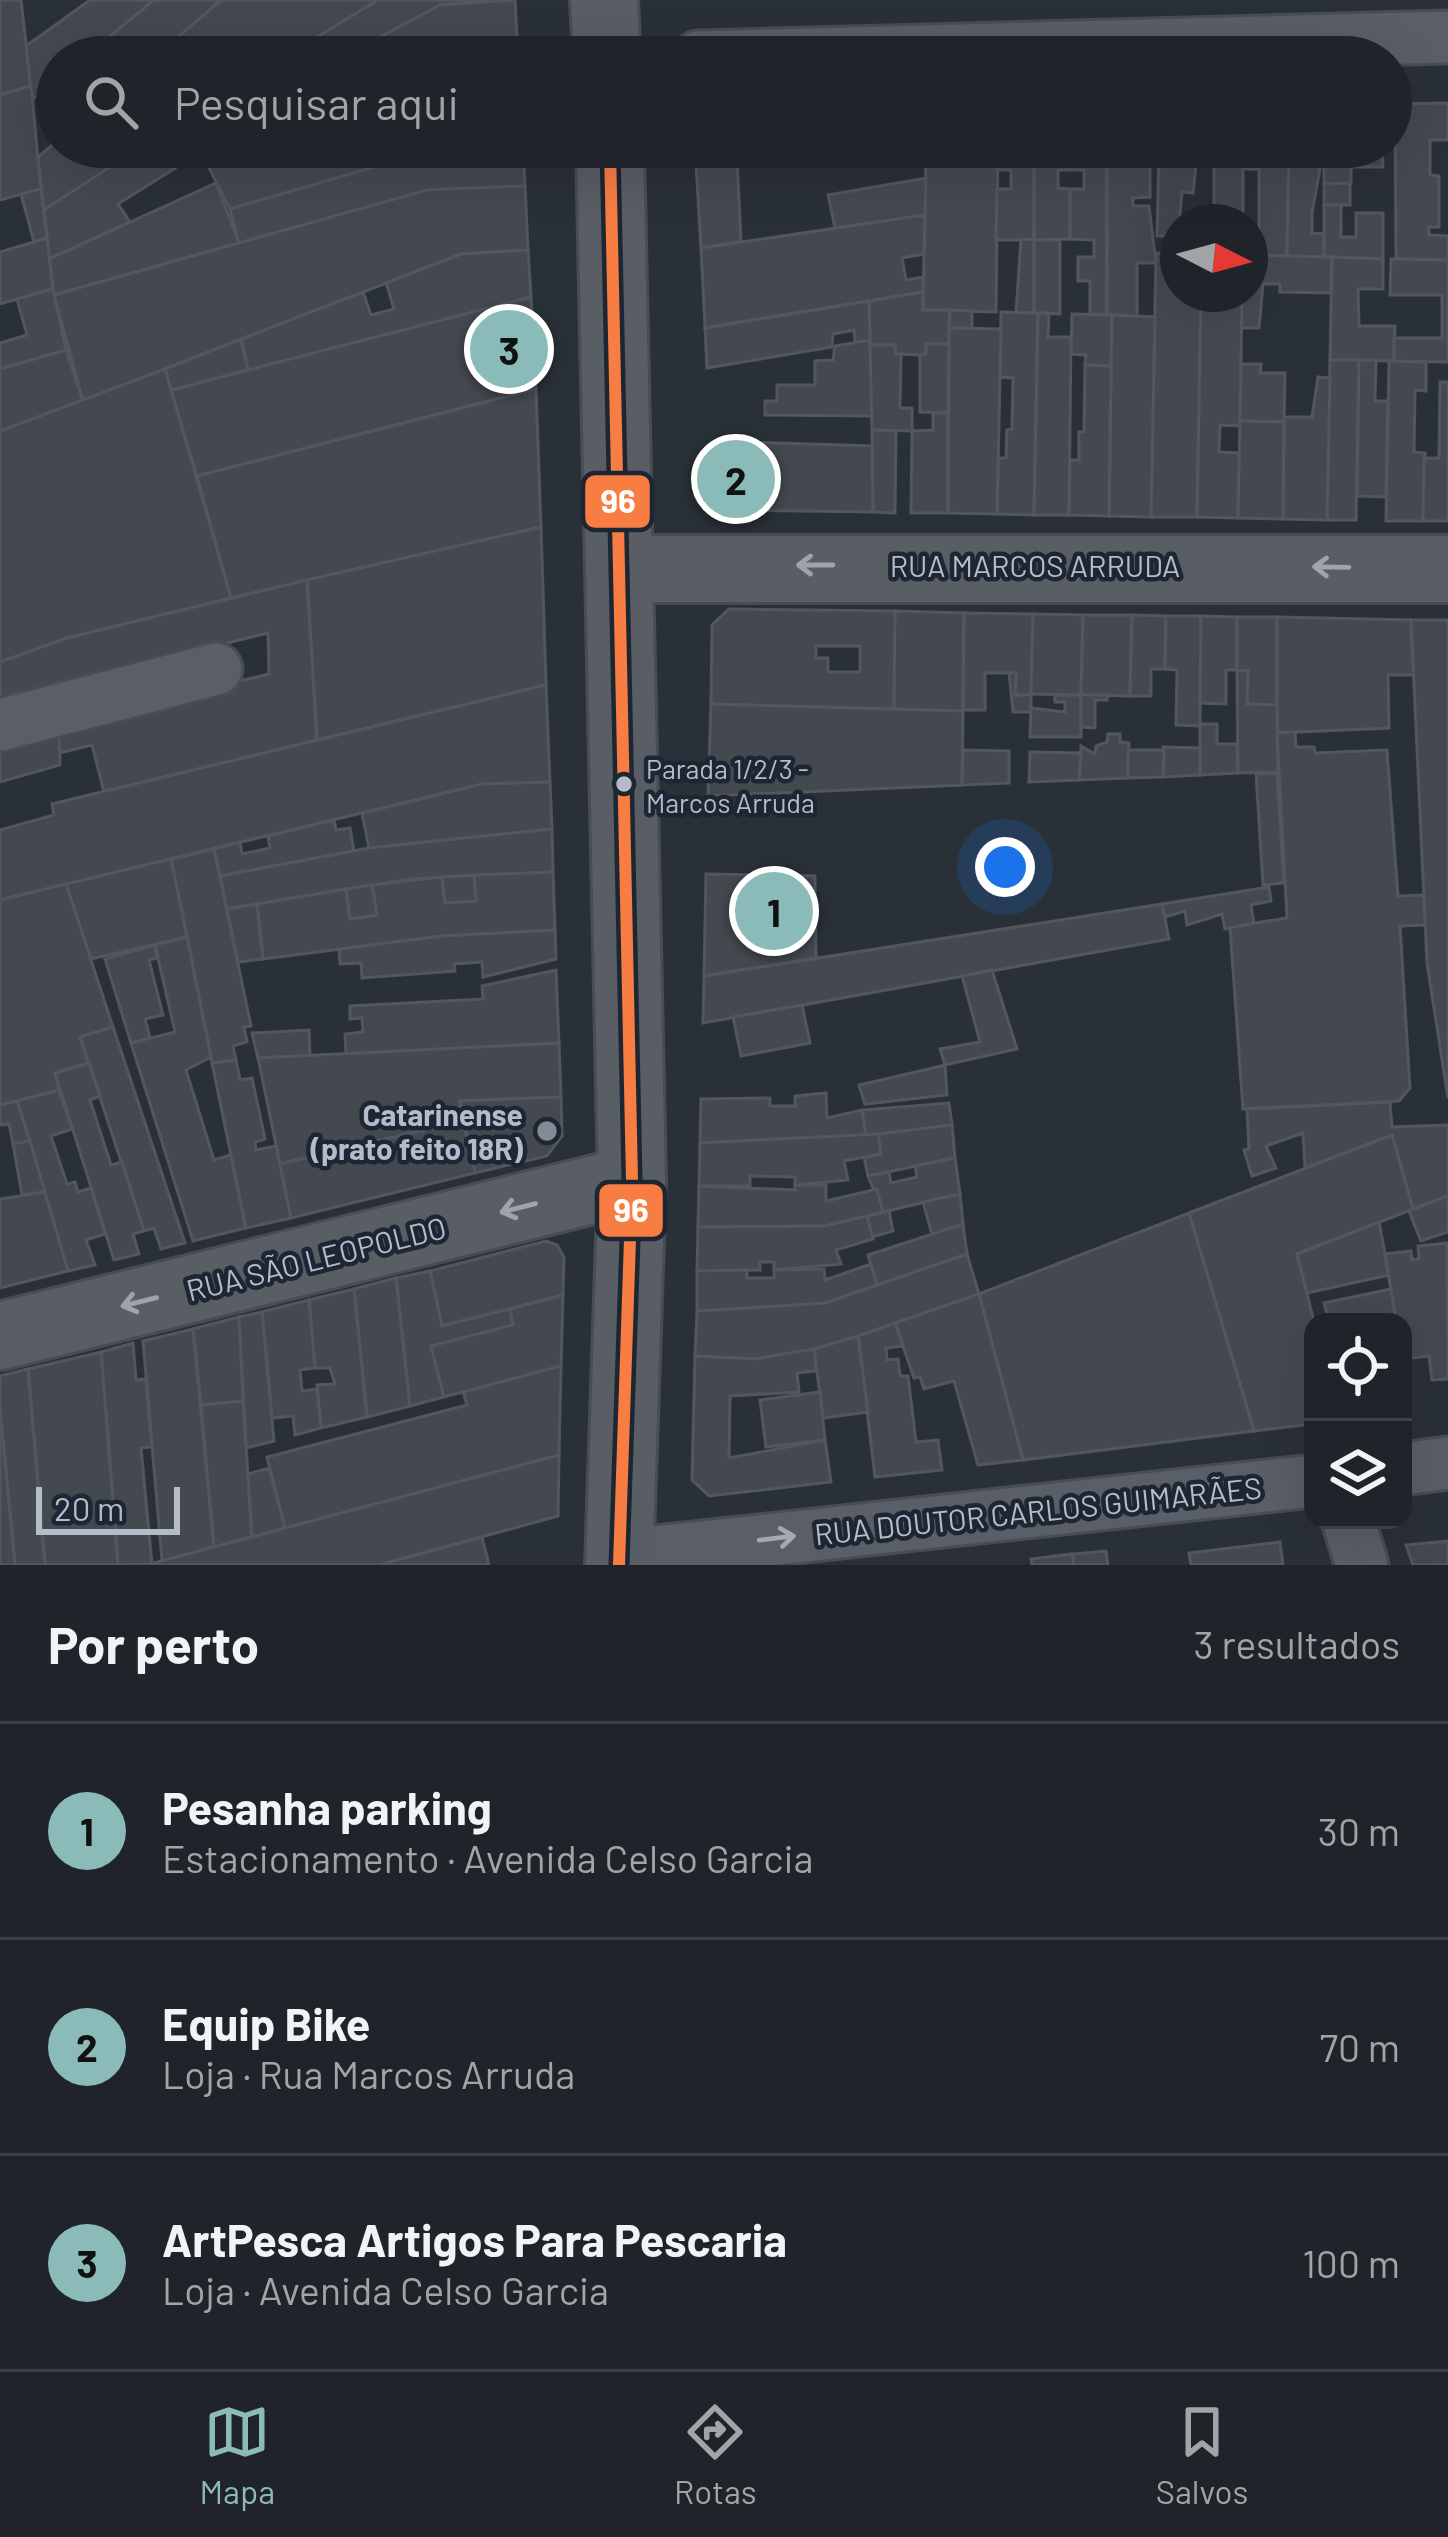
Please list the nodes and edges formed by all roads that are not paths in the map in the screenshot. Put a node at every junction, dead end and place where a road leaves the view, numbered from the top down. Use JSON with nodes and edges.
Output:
{"nodes":[{"id":1,"x":604,"y":0,"type":"edge"},
{"id":2,"x":606,"y":36,"type":"edge"},
{"id":3,"x":1448,"y":37,"type":"edge"},
{"id":4,"x":1412,"y":38,"type":"edge"},
{"id":5,"x":611,"y":168,"type":"edge"},
{"id":6,"x":623,"y":569,"type":"junction"},
{"id":7,"x":1448,"y":569,"type":"edge"},
{"id":8,"x":216,"y":669,"type":"dead end"},
{"id":9,"x":0,"y":724,"type":"edge"},
{"id":10,"x":632,"y":1180,"type":"junction"},
{"id":11,"x":0,"y":1336,"type":"edge"},
{"id":12,"x":1448,"y":1463,"type":"edge"},
{"id":13,"x":1412,"y":1468,"type":"edge"},
{"id":14,"x":1304,"y":1482,"type":"edge"},
{"id":15,"x":1351,"y":1529,"type":"edge"},
{"id":16,"x":619,"y":1560,"type":"edge"},
{"id":17,"x":1362,"y":1565,"type":"edge"}],
"edges":[{"from":1,"to":2,"type":"main road"},
{"from":3,"to":4,"type":"street"},
{"from":5,"to":6,"type":"main road"},
{"from":7,"to":6,"type":"main road","name":"RUA MARCOS ARRUDA","one_way":true},
{"from":6,"to":10,"type":"main road"},
{"from":8,"to":9,"type":"street"},
{"from":10,"to":11,"type":"main road","name":"RUA SÃO LEOPOLDO","one_way":true},
{"from":10,"to":16,"type":"main road"},
{"from":12,"to":13,"type":"street"},
{"from":16,"to":14,"type":"street","name":"RUA DOUTOR CARLOS GUIMARÃES","one_way":true},
{"from":15,"to":17,"type":"street"}]}
